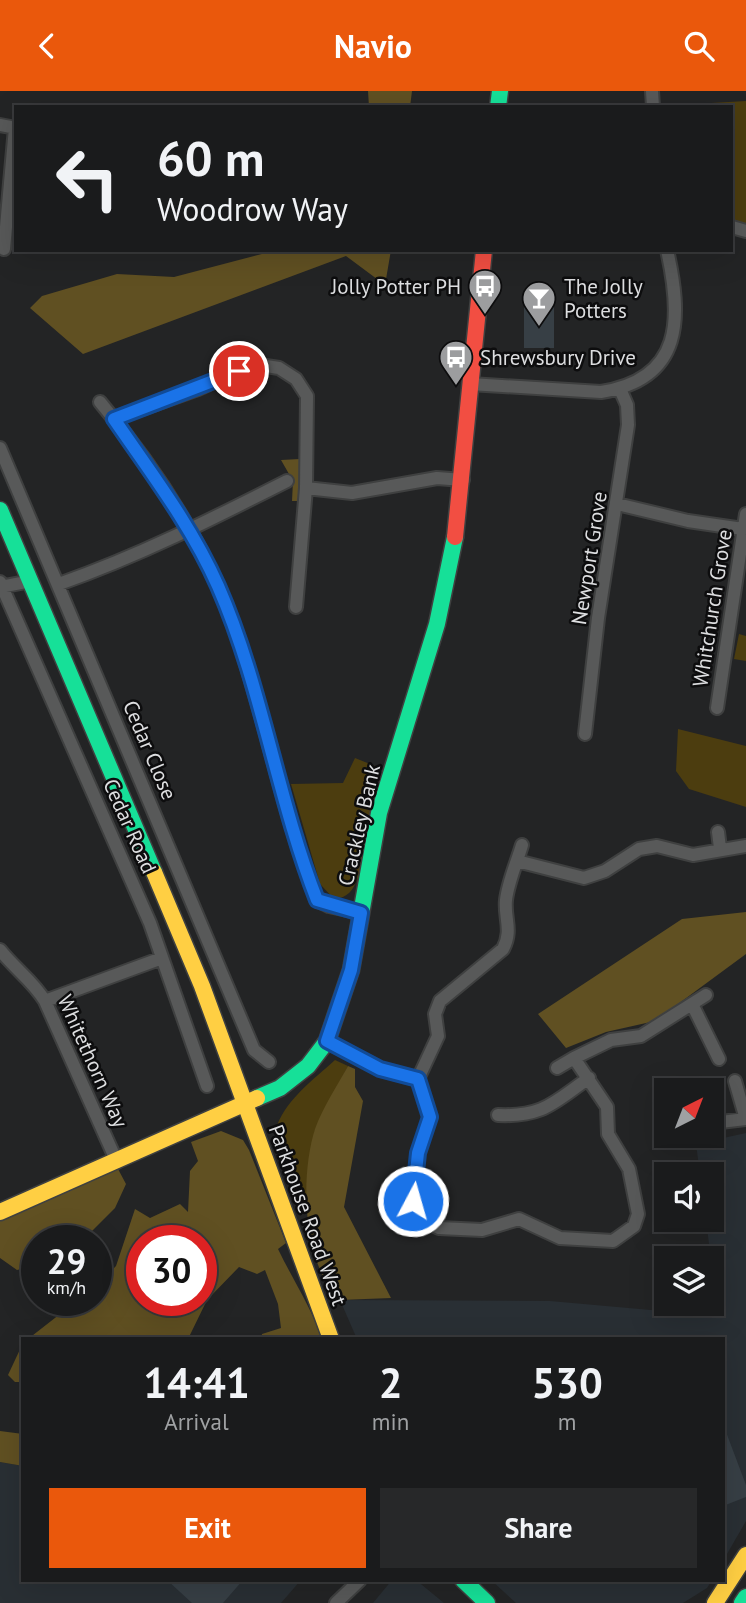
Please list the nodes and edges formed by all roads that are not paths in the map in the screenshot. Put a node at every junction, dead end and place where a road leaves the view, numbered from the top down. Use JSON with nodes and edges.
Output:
{"nodes":[{"id":1,"x":14,"y":148,"type":"edge"},
{"id":2,"x":4,"y":249,"type":"dead end"},
{"id":3,"x":484,"y":252,"type":"edge"},
{"id":4,"x":667,"y":252,"type":"edge"},
{"id":5,"x":470,"y":384,"type":"junction"},
{"id":6,"x":621,"y":389,"type":"junction"},
{"id":7,"x":100,"y":402,"type":"dead end"},
{"id":8,"x":114,"y":419,"type":"junction"},
{"id":9,"x":0,"y":448,"type":"edge"},
{"id":10,"x":463,"y":480,"type":"junction"},
{"id":11,"x":280,"y":488,"type":"dead end"},
{"id":12,"x":306,"y":488,"type":"junction"},
{"id":13,"x":617,"y":504,"type":"junction"},
{"id":14,"x":0,"y":510,"type":"edge"},
{"id":15,"x":746,"y":515,"type":"edge"},
{"id":16,"x":743,"y":529,"type":"junction"},
{"id":17,"x":191,"y":531,"type":"junction"},
{"id":18,"x":31,"y":581,"type":"junction"},
{"id":19,"x":59,"y":584,"type":"junction"},
{"id":20,"x":1,"y":585,"type":"edge"},
{"id":21,"x":296,"y":607,"type":"dead end"},
{"id":22,"x":717,"y":708,"type":"dead end"},
{"id":23,"x":585,"y":734,"type":"dead end"},
{"id":24,"x":146,"y":792,"type":"junction"},
{"id":25,"x":124,"y":800,"type":"junction"},
{"id":26,"x":718,"y":832,"type":"dead end"},
{"id":27,"x":522,"y":845,"type":"dead end"},
{"id":28,"x":746,"y":846,"type":"edge"},
{"id":29,"x":720,"y":848,"type":"junction"},
{"id":30,"x":517,"y":861,"type":"junction"},
{"id":31,"x":361,"y":913,"type":"junction"},
{"id":32,"x":0,"y":950,"type":"edge"},
{"id":33,"x":162,"y":958,"type":"junction"},
{"id":34,"x":706,"y":995,"type":"dead end"},
{"id":35,"x":45,"y":1001,"type":"junction"},
{"id":36,"x":692,"y":1004,"type":"junction"},
{"id":37,"x":327,"y":1041,"type":"junction"},
{"id":38,"x":574,"y":1058,"type":"junction"},
{"id":39,"x":719,"y":1059,"type":"dead end"},
{"id":40,"x":269,"y":1062,"type":"dead end"},
{"id":41,"x":557,"y":1068,"type":"dead end"},
{"id":42,"x":209,"y":1077,"type":"dead end"},
{"id":43,"x":589,"y":1078,"type":"junction"},
{"id":44,"x":418,"y":1079,"type":"junction"},
{"id":45,"x":735,"y":1081,"type":"dead end"},
{"id":46,"x":247,"y":1105,"type":"junction"},
{"id":47,"x":498,"y":1115,"type":"dead end"},
{"id":48,"x":746,"y":1119,"type":"edge"},
{"id":49,"x":724,"y":1122,"type":"edge"},
{"id":50,"x":117,"y":1162,"type":"junction"},
{"id":51,"x":0,"y":1212,"type":"edge"},
{"id":52,"x":330,"y":1337,"type":"edge"},
{"id":53,"x":746,"y":1555,"type":"edge"},
{"id":54,"x":358,"y":1582,"type":"edge"},
{"id":55,"x":465,"y":1582,"type":"edge"},
{"id":56,"x":746,"y":1597,"type":"edge"},
{"id":57,"x":336,"y":1603,"type":"edge"},
{"id":58,"x":487,"y":1603,"type":"edge"},
{"id":59,"x":715,"y":1603,"type":"edge"},
{"id":60,"x":742,"y":1603,"type":"edge"}],
"edges":[{"from":1,"to":2,"type":"street"},
{"from":3,"to":5,"type":"main road","name":"Crackley Bank"},
{"from":4,"to":6,"type":"street"},
{"from":5,"to":6,"type":"street"},
{"from":5,"to":10,"type":"main road","name":"Crackley Bank"},
{"from":6,"to":13,"type":"street","name":"Newport Grove"},
{"from":7,"to":8,"type":"street"},
{"from":8,"to":12,"type":"street"},
{"from":8,"to":17,"type":"street"},
{"from":9,"to":19,"type":"street","name":"Cedar Close"},
{"from":10,"to":12,"type":"street"},
{"from":10,"to":31,"type":"main road","name":"Crackley Bank"},
{"from":11,"to":17,"type":"street"},
{"from":12,"to":21,"type":"street"},
{"from":13,"to":16,"type":"street"},
{"from":13,"to":23,"type":"street","name":"Newport Grove"},
{"from":14,"to":18,"type":"main road","name":"Cedar Road"},
{"from":15,"to":16,"type":"street","name":"Whitchurch Grove"},
{"from":16,"to":22,"type":"street","name":"Whitchurch Grove"},
{"from":17,"to":19,"type":"street"},
{"from":17,"to":31,"type":"street"},
{"from":18,"to":20,"type":"street"},
{"from":18,"to":25,"type":"main road","name":"Cedar Road"},
{"from":19,"to":24,"type":"street","name":"Cedar Close"},
{"from":20,"to":33,"type":"street","name":"Cedar Road"},
{"from":24,"to":25,"type":"street","name":"Cedar Road"},
{"from":24,"to":40,"type":"street","name":"Cedar Close"},
{"from":25,"to":46,"type":"main road","name":"Cedar Road"},
{"from":26,"to":29,"type":"street"},
{"from":27,"to":30,"type":"street"},
{"from":28,"to":29,"type":"street"},
{"from":29,"to":30,"type":"street"},
{"from":30,"to":44,"type":"street"},
{"from":31,"to":37,"type":"main road","name":"Crackley Bank"},
{"from":32,"to":35,"type":"street","name":"Whitethorn Way"},
{"from":33,"to":35,"type":"street"},
{"from":33,"to":42,"type":"street","name":"Cedar Road"},
{"from":34,"to":36,"type":"street"},
{"from":35,"to":50,"type":"street","name":"Whitethorn Way"},
{"from":36,"to":38,"type":"street"},
{"from":36,"to":39,"type":"street"},
{"from":37,"to":44,"type":"street"},
{"from":37,"to":46,"type":"main road","name":"Crackley Bank"},
{"from":38,"to":41,"type":"street"},
{"from":38,"to":43,"type":"street"},
{"from":43,"to":44,"type":"street"},
{"from":43,"to":47,"type":"street"},
{"from":45,"to":48,"type":"street"},
{"from":46,"to":50,"type":"main road","name":"Crackley Bank"},
{"from":46,"to":52,"type":"main road","name":"Parkhouse Road West"},
{"from":48,"to":49,"type":"street"},
{"from":50,"to":51,"type":"main road","name":"Crackley Bank"},
{"from":53,"to":59,"type":"main road"},
{"from":54,"to":57,"type":"street"},
{"from":55,"to":58,"type":"main road"},
{"from":56,"to":60,"type":"main road"}]}
